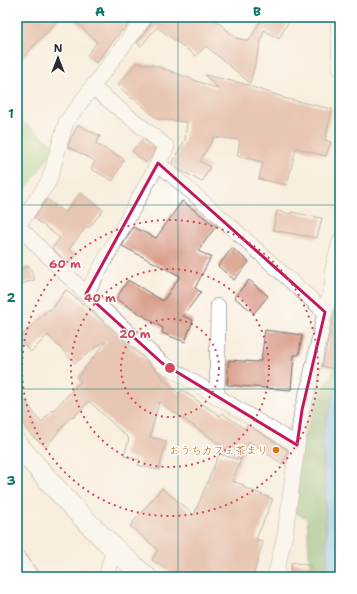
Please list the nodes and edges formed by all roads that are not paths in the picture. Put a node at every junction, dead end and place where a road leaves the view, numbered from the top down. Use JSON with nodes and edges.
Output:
{"nodes":[{"id":1,"x":145,"y":17,"type":"edge"},
{"id":2,"x":338,"y":17,"type":"edge"},
{"id":3,"x":340,"y":69,"type":"edge"},
{"id":4,"x":92,"y":87,"type":"junction"},
{"id":5,"x":158,"y":163,"type":"junction"},
{"id":6,"x":17,"y":226,"type":"edge"},
{"id":7,"x":340,"y":241,"type":"edge"},
{"id":8,"x":86,"y":294,"type":"junction"},
{"id":9,"x":218,"y":306,"type":"dead end"},
{"id":10,"x":325,"y":312,"type":"junction"},
{"id":11,"x":216,"y":397,"type":"junction"},
{"id":12,"x":17,"y":444,"type":"edge"},
{"id":13,"x":297,"y":446,"type":"junction"},
{"id":14,"x":114,"y":548,"type":"junction"},
{"id":15,"x":17,"y":562,"type":"edge"},
{"id":16,"x":27,"y":577,"type":"edge"},
{"id":17,"x":106,"y":577,"type":"edge"},
{"id":18,"x":146,"y":577,"type":"edge"},
{"id":19,"x":275,"y":577,"type":"edge"}],
"edges":[{"from":1,"to":4,"type":"street"},
{"from":2,"to":3,"type":"street"},
{"from":4,"to":5,"type":"street"},
{"from":4,"to":6,"type":"street"},
{"from":5,"to":8,"type":"street"},
{"from":5,"to":10,"type":"street"},
{"from":6,"to":8,"type":"street"},
{"from":7,"to":10,"type":"street"},
{"from":8,"to":11,"type":"street"},
{"from":9,"to":11,"type":"street"},
{"from":10,"to":13,"type":"street"},
{"from":11,"to":13,"type":"street"},
{"from":12,"to":14,"type":"street"},
{"from":13,"to":19,"type":"street"},
{"from":14,"to":17,"type":"street"},
{"from":14,"to":18,"type":"street"},
{"from":15,"to":16,"type":"highway"}]}
